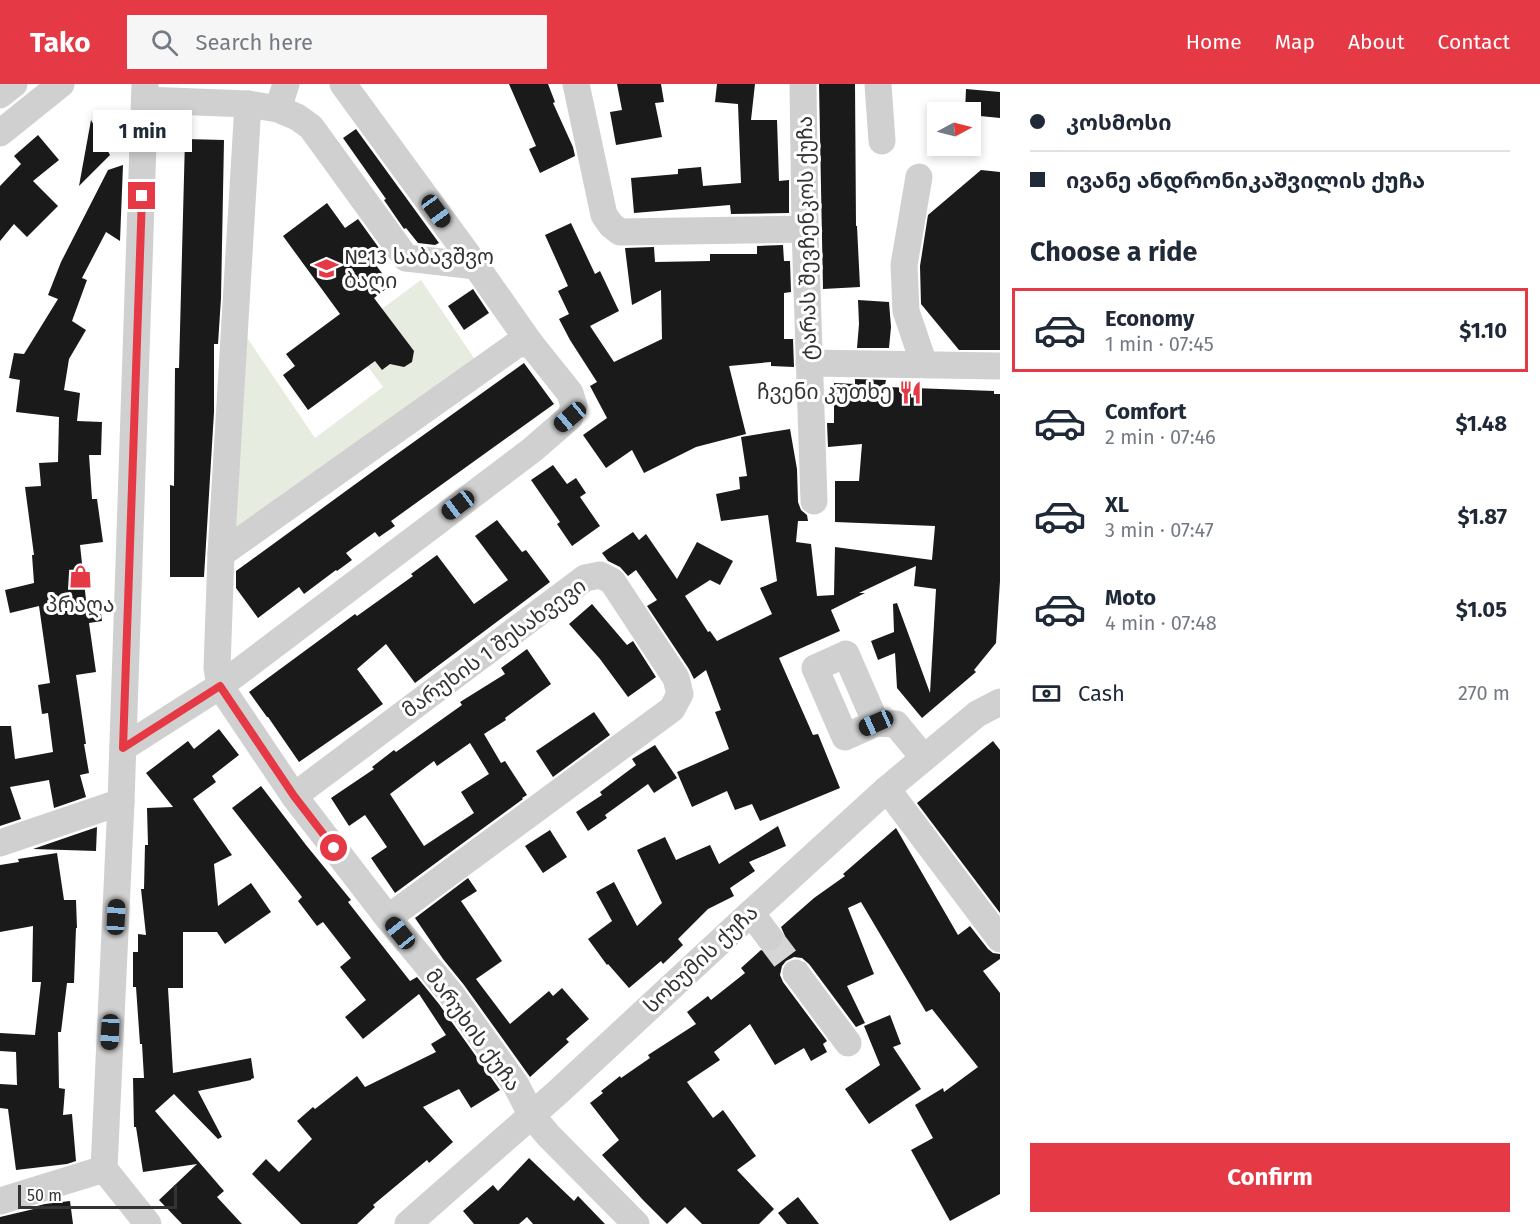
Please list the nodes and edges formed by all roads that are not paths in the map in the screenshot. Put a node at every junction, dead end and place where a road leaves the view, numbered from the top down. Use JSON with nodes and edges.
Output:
{"nodes":[{"id":1,"x":14,"y":84,"type":"edge"},
{"id":2,"x":61,"y":84,"type":"edge"},
{"id":3,"x":286,"y":84,"type":"edge"},
{"id":4,"x":343,"y":84,"type":"edge"},
{"id":5,"x":576,"y":84,"type":"edge"},
{"id":6,"x":803,"y":84,"type":"edge"},
{"id":7,"x":879,"y":84,"type":"edge"},
{"id":8,"x":146,"y":92,"type":"edge"},
{"id":9,"x":0,"y":95,"type":"edge"},
{"id":10,"x":248,"y":104,"type":"junction"},
{"id":11,"x":278,"y":109,"type":"junction"},
{"id":12,"x":0,"y":133,"type":"edge"},
{"id":13,"x":882,"y":141,"type":"dead end"},
{"id":14,"x":919,"y":177,"type":"dead end"},
{"id":15,"x":805,"y":229,"type":"junction"},
{"id":16,"x":476,"y":266,"type":"junction"},
{"id":17,"x":530,"y":343,"type":"junction"},
{"id":18,"x":809,"y":363,"type":"junction"},
{"id":19,"x":924,"y":364,"type":"junction"},
{"id":20,"x":1000,"y":366,"type":"edge"},
{"id":21,"x":814,"y":501,"type":"dead end"},
{"id":22,"x":221,"y":554,"type":"junction"},
{"id":23,"x":220,"y":686,"type":"junction"},
{"id":24,"x":1000,"y":702,"type":"edge"},
{"id":25,"x":876,"y":723,"type":"dead end"},
{"id":26,"x":123,"y":748,"type":"junction"},
{"id":27,"x":924,"y":758,"type":"junction"},
{"id":28,"x":887,"y":789,"type":"junction"},
{"id":29,"x":294,"y":796,"type":"junction"},
{"id":30,"x":121,"y":802,"type":"junction"},
{"id":31,"x":0,"y":843,"type":"edge"},
{"id":32,"x":751,"y":913,"type":"junction"},
{"id":33,"x":388,"y":918,"type":"junction"},
{"id":34,"x":769,"y":937,"type":"tunnel mouth"},
{"id":35,"x":1000,"y":939,"type":"edge"},
{"id":36,"x":796,"y":973,"type":"tunnel mouth"},
{"id":37,"x":848,"y":1043,"type":"dead end"},
{"id":38,"x":532,"y":1116,"type":"junction"},
{"id":39,"x":104,"y":1169,"type":"junction"},
{"id":40,"x":0,"y":1201,"type":"edge"},
{"id":41,"x":148,"y":1224,"type":"edge"},
{"id":42,"x":408,"y":1224,"type":"edge"},
{"id":43,"x":636,"y":1224,"type":"edge"}],
"edges":[{"from":1,"to":9,"type":"street"},
{"from":2,"to":12,"type":"street"},
{"from":3,"to":11,"type":"street"},
{"from":4,"to":16,"type":"street"},
{"from":5,"to":15,"type":"street"},
{"from":6,"to":15,"type":"street","name":"ტარას შევჩენკოს ქუჩა"},
{"from":7,"to":13,"type":"street"},
{"from":8,"to":10,"type":"street"},
{"from":8,"to":26,"type":"street"},
{"from":10,"to":11,"type":"street"},
{"from":10,"to":22,"type":"street"},
{"from":11,"to":16,"type":"street"},
{"from":14,"to":19,"type":"street"},
{"from":15,"to":18,"type":"street","name":"ტარას შევჩენკოს ქუჩა"},
{"from":16,"to":17,"type":"street"},
{"from":17,"to":22,"type":"street"},
{"from":17,"to":23,"type":"street"},
{"from":18,"to":19,"type":"street"},
{"from":18,"to":21,"type":"street","name":"ტარას შევჩენკოს ქუჩა"},
{"from":19,"to":20,"type":"street"},
{"from":22,"to":23,"type":"street"},
{"from":23,"to":26,"type":"street"},
{"from":23,"to":29,"type":"street","name":"მარუხის ქუჩა"},
{"from":24,"to":27,"type":"street","name":"სოხუმის ქუჩა"},
{"from":25,"to":27,"type":"street"},
{"from":26,"to":30,"type":"street"},
{"from":27,"to":28,"type":"street","name":"სოხუმის ქუჩა"},
{"from":28,"to":32,"type":"street","name":"სოხუმის ქუჩა"},
{"from":28,"to":35,"type":"street"},
{"from":29,"to":33,"type":"street","name":"მარუხის ქუჩა"},
{"from":29,"to":33,"type":"street","name":"მარუხის 1 შესახვევი"},
{"from":30,"to":31,"type":"street"},
{"from":30,"to":39,"type":"street"},
{"from":32,"to":34,"type":"street"},
{"from":32,"to":38,"type":"street","name":"სოხუმის ქუჩა"},
{"from":33,"to":38,"type":"street","name":"მარუხის ქუჩა"},
{"from":36,"to":37,"type":"street"},
{"from":38,"to":42,"type":"street","name":"სოხუმის ქუჩა"},
{"from":38,"to":43,"type":"street","name":"მარუხის ქუჩა"},
{"from":39,"to":40,"type":"street"},
{"from":39,"to":41,"type":"street"}]}
